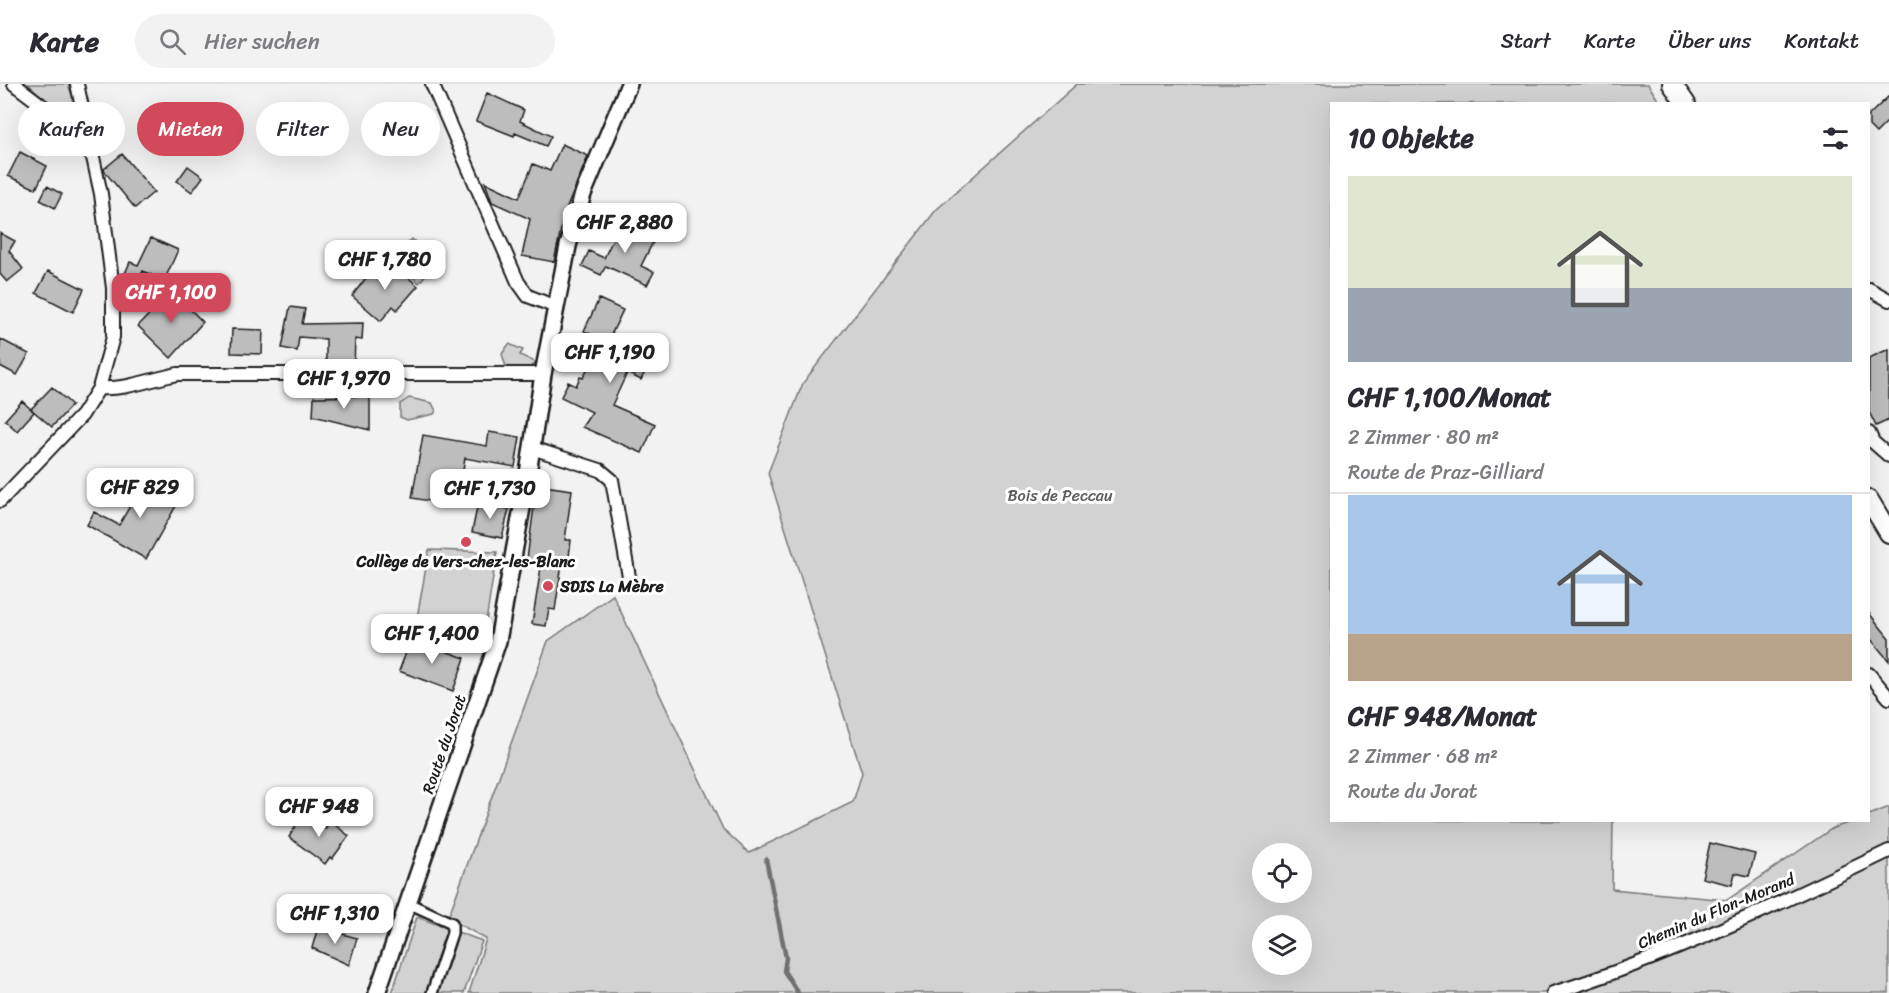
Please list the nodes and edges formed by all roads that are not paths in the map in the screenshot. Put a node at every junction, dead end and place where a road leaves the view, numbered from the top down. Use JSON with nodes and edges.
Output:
{"nodes":[{"id":1,"x":14,"y":84,"type":"edge"},
{"id":2,"x":77,"y":84,"type":"edge"},
{"id":3,"x":432,"y":84,"type":"edge"},
{"id":4,"x":629,"y":84,"type":"edge"},
{"id":5,"x":1672,"y":84,"type":"edge"},
{"id":6,"x":1685,"y":102,"type":"edge"},
{"id":7,"x":93,"y":157,"type":"junction"},
{"id":8,"x":1870,"y":290,"type":"edge"},
{"id":9,"x":1889,"y":300,"type":"edge"},
{"id":10,"x":556,"y":307,"type":"junction"},
{"id":11,"x":543,"y":374,"type":"junction"},
{"id":12,"x":99,"y":388,"type":"junction"},
{"id":13,"x":1870,"y":435,"type":"edge"},
{"id":14,"x":532,"y":448,"type":"junction"},
{"id":15,"x":1889,"y":456,"type":"edge"},
{"id":16,"x":0,"y":501,"type":"edge"},
{"id":17,"x":1870,"y":502,"type":"edge"},
{"id":18,"x":1889,"y":533,"type":"edge"},
{"id":19,"x":629,"y":577,"type":"dead end"},
{"id":20,"x":1870,"y":675,"type":"edge"},
{"id":21,"x":1889,"y":698,"type":"edge"},
{"id":22,"x":1889,"y":851,"type":"edge"},
{"id":23,"x":408,"y":903,"type":"junction"},
{"id":24,"x":377,"y":993,"type":"edge"},
{"id":25,"x":432,"y":993,"type":"edge"},
{"id":26,"x":1553,"y":993,"type":"edge"}],
"edges":[{"from":1,"to":7,"type":"street"},
{"from":2,"to":7,"type":"street"},
{"from":3,"to":10,"type":"street"},
{"from":4,"to":10,"type":"street","name":"Route du Jorat"},
{"from":5,"to":6,"type":"main road"},
{"from":7,"to":12,"type":"street"},
{"from":8,"to":9,"type":"street"},
{"from":10,"to":11,"type":"street","name":"Route du Jorat"},
{"from":11,"to":12,"type":"street"},
{"from":11,"to":14,"type":"street","name":"Route du Jorat"},
{"from":12,"to":16,"type":"street"},
{"from":13,"to":15,"type":"street"},
{"from":14,"to":19,"type":"street"},
{"from":14,"to":23,"type":"street","name":"Route du Jorat"},
{"from":17,"to":18,"type":"main road"},
{"from":20,"to":21,"type":"street"},
{"from":22,"to":26,"type":"street","name":"Chemin du Flon-Morand"},
{"from":23,"to":24,"type":"street","name":"Route du Jorat"},
{"from":23,"to":25,"type":"street"}]}
